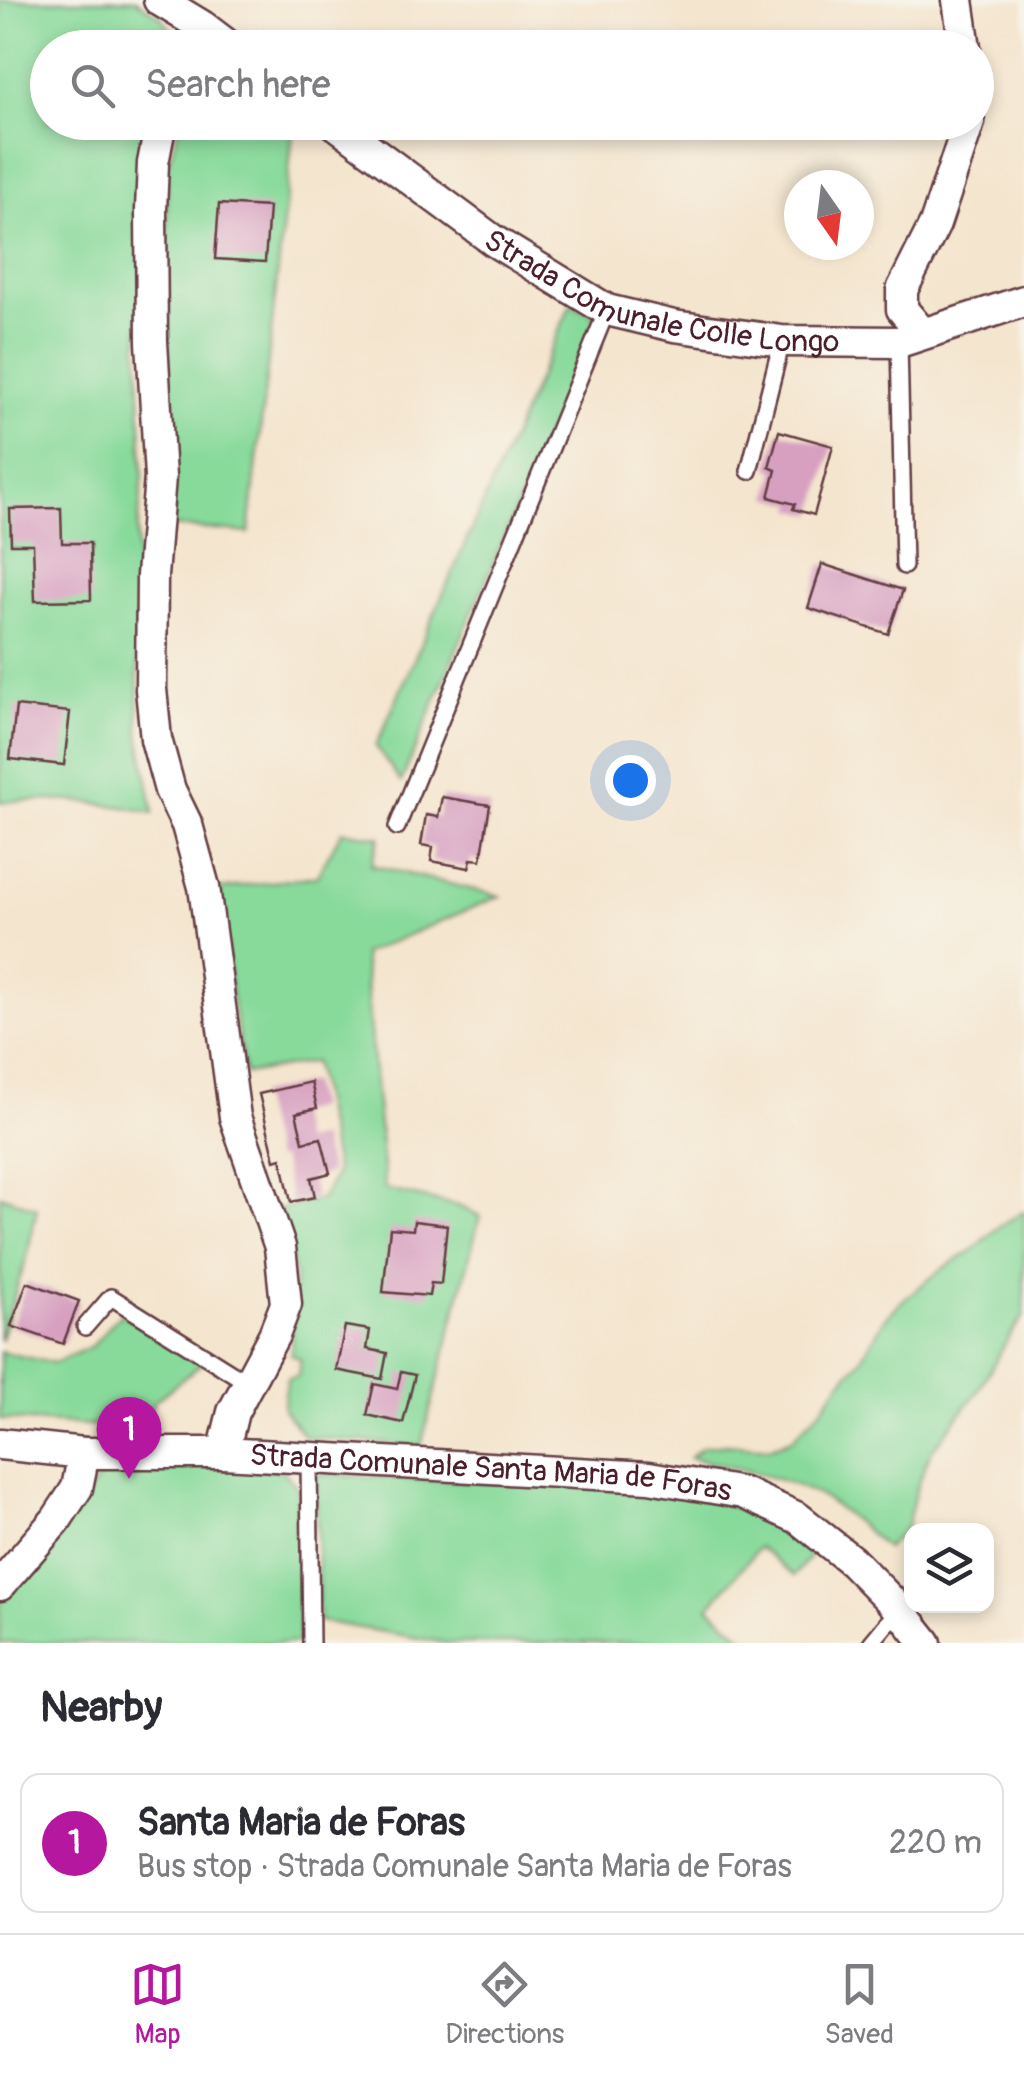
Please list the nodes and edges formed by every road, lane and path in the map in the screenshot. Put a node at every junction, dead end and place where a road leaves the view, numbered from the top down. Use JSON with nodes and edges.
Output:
{"nodes":[{"id":1,"x":159,"y":0,"type":"edge"},
{"id":2,"x":958,"y":0,"type":"edge"},
{"id":3,"x":191,"y":30,"type":"edge"},
{"id":4,"x":962,"y":30,"type":"edge"},
{"id":5,"x":157,"y":140,"type":"edge"},
{"id":6,"x":357,"y":140,"type":"edge"},
{"id":7,"x":963,"y":140,"type":"edge"},
{"id":8,"x":1024,"y":301,"type":"edge"},
{"id":9,"x":607,"y":310,"type":"junction"},
{"id":10,"x":910,"y":338,"type":"junction"},
{"id":11,"x":782,"y":341,"type":"junction"},
{"id":12,"x":749,"y":471,"type":"dead end"},
{"id":13,"x":904,"y":566,"type":"dead end"},
{"id":14,"x":397,"y":826,"type":"dead end"},
{"id":15,"x":85,"y":1327,"type":"dead end"},
{"id":16,"x":248,"y":1383,"type":"junction"},
{"id":17,"x":0,"y":1444,"type":"edge"},
{"id":18,"x":84,"y":1453,"type":"junction"},
{"id":19,"x":224,"y":1453,"type":"junction"},
{"id":20,"x":309,"y":1458,"type":"junction"},
{"id":21,"x":0,"y":1585,"type":"edge"},
{"id":22,"x":899,"y":1609,"type":"junction"},
{"id":23,"x":312,"y":1643,"type":"edge"},
{"id":24,"x":871,"y":1643,"type":"edge"},
{"id":25,"x":926,"y":1643,"type":"edge"}],
"edges":[{"from":1,"to":3,"type":"street"},
{"from":2,"to":4,"type":"street"},
{"from":5,"to":16,"type":"street"},
{"from":6,"to":9,"type":"street","name":"Strada Comunale Colle Longo"},
{"from":7,"to":10,"type":"street"},
{"from":8,"to":10,"type":"street","name":"Strada Comunale Colle Longo"},
{"from":9,"to":11,"type":"street","name":"Strada Comunale Colle Longo"},
{"from":9,"to":14,"type":"lane"},
{"from":10,"to":11,"type":"street","name":"Strada Comunale Colle Longo"},
{"from":10,"to":13,"type":"lane"},
{"from":11,"to":12,"type":"lane"},
{"from":15,"to":16,"type":"lane"},
{"from":16,"to":19,"type":"street"},
{"from":17,"to":18,"type":"street","name":"Strada Comunale Santa Maria de Foras"},
{"from":18,"to":19,"type":"street","name":"Strada Comunale Santa Maria de Foras"},
{"from":18,"to":21,"type":"street"},
{"from":19,"to":20,"type":"street","name":"Strada Comunale Santa Maria de Foras"},
{"from":20,"to":22,"type":"street","name":"Strada Comunale Santa Maria de Foras"},
{"from":20,"to":23,"type":"lane"},
{"from":22,"to":24,"type":"lane"},
{"from":22,"to":25,"type":"street","name":"Strada Comunale Santa Maria de Foras"}]}
